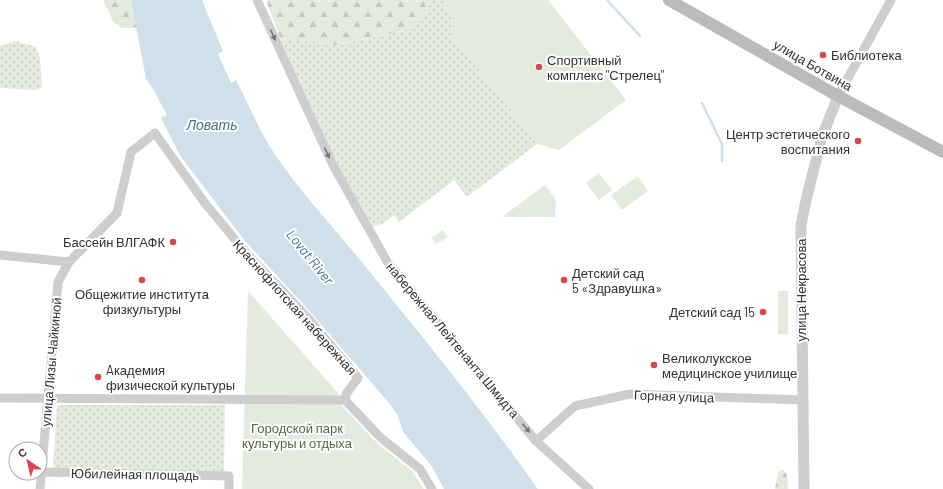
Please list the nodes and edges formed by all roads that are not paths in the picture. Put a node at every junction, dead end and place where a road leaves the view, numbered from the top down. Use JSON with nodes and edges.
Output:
{"nodes":[{"id":1,"x":257,"y":0,"type":"edge"},
{"id":2,"x":670,"y":0,"type":"edge"},
{"id":3,"x":891,"y":0,"type":"edge"},
{"id":4,"x":838,"y":96,"type":"junction"},
{"id":5,"x":155,"y":134,"type":"joint"},
{"id":6,"x":943,"y":152,"type":"edge"},
{"id":7,"x":0,"y":256,"type":"edge"},
{"id":8,"x":69,"y":262,"type":"junction"},
{"id":9,"x":0,"y":398,"type":"edge"},
{"id":10,"x":47,"y":399,"type":"junction"},
{"id":11,"x":345,"y":400,"type":"junction"},
{"id":12,"x":802,"y":400,"type":"junction"},
{"id":13,"x":44,"y":441,"type":"edge"},
{"id":14,"x":536,"y":441,"type":"junction"},
{"id":15,"x":48,"y":472,"type":"edge"},
{"id":16,"x":229,"y":489,"type":"edge"},
{"id":17,"x":432,"y":489,"type":"edge"},
{"id":18,"x":589,"y":489,"type":"edge"},
{"id":19,"x":804,"y":489,"type":"edge"}],
"edges":[{"from":1,"to":14,"type":"street","name":"набережная Лейтенанта Шмидта","one_way":true},
{"from":2,"to":4,"type":"main road","name":"улица Ботвина"},
{"from":3,"to":4,"type":"street"},
{"from":4,"to":6,"type":"main road","name":"улица Ботвина"},
{"from":4,"to":12,"type":"street","name":"улица Некрасова"},
{"from":5,"to":8,"type":"street","name":"улица Лизы Чайкиной"},
{"from":5,"to":11,"type":"street","name":"Краснофлотская набережная"},
{"from":7,"to":8,"type":"street"},
{"from":8,"to":10,"type":"street","name":"улица Лизы Чайкиной"},
{"from":9,"to":10,"type":"street"},
{"from":10,"to":11,"type":"street"},
{"from":10,"to":13,"type":"street","name":"улица Лизы Чайкиной"},
{"from":11,"to":17,"type":"street"},
{"from":12,"to":14,"type":"street","name":"Горная улица"},
{"from":12,"to":19,"type":"street","name":"улица Некрасова"},
{"from":14,"to":18,"type":"street","name":"набережная Лейтенанта Шмидта"},
{"from":15,"to":16,"type":"street","name":"Юбилейная площадь"}]}
